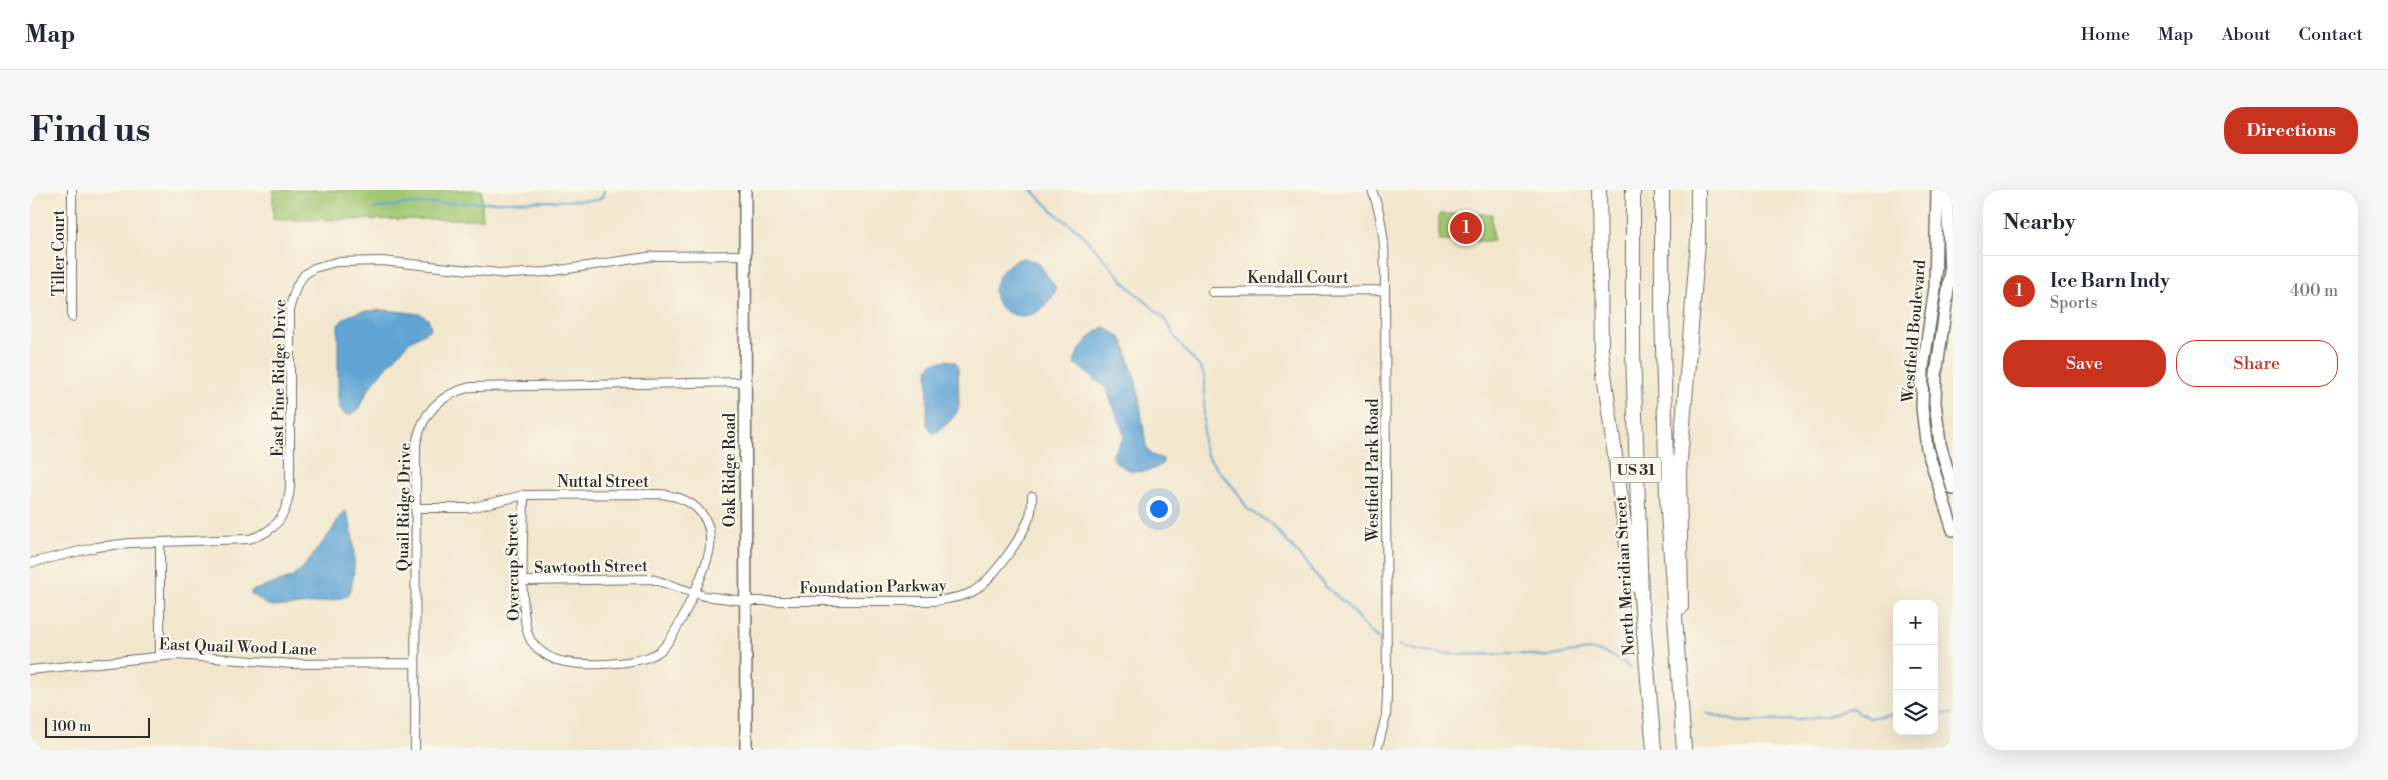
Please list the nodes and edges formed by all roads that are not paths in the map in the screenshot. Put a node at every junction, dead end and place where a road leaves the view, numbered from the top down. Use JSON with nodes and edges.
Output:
{"nodes":[{"id":1,"x":72,"y":190,"type":"edge"},
{"id":2,"x":745,"y":190,"type":"edge"},
{"id":3,"x":1598,"y":190,"type":"edge"},
{"id":4,"x":1633,"y":190,"type":"edge"},
{"id":5,"x":1662,"y":190,"type":"edge"},
{"id":6,"x":1698,"y":190,"type":"edge"},
{"id":7,"x":1937,"y":190,"type":"edge"},
{"id":8,"x":1947,"y":190,"type":"edge"},
{"id":9,"x":1375,"y":192,"type":"edge"},
{"id":10,"x":745,"y":255,"type":"junction"},
{"id":11,"x":1385,"y":290,"type":"junction"},
{"id":12,"x":1212,"y":292,"type":"dead end"},
{"id":13,"x":72,"y":317,"type":"dead end"},
{"id":14,"x":745,"y":382,"type":"junction"},
{"id":15,"x":1953,"y":489,"type":"edge"},
{"id":16,"x":524,"y":495,"type":"junction"},
{"id":17,"x":1032,"y":496,"type":"dead end"},
{"id":18,"x":415,"y":508,"type":"junction"},
{"id":19,"x":1953,"y":530,"type":"edge"},
{"id":20,"x":160,"y":542,"type":"junction"},
{"id":21,"x":30,"y":563,"type":"edge"},
{"id":22,"x":524,"y":581,"type":"junction"},
{"id":23,"x":693,"y":593,"type":"junction"},
{"id":24,"x":1641,"y":596,"type":"junction"},
{"id":25,"x":745,"y":601,"type":"junction"},
{"id":26,"x":1675,"y":632,"type":"junction"},
{"id":27,"x":160,"y":656,"type":"junction"},
{"id":28,"x":415,"y":663,"type":"junction"},
{"id":29,"x":30,"y":670,"type":"edge"},
{"id":30,"x":416,"y":750,"type":"edge"},
{"id":31,"x":746,"y":750,"type":"edge"},
{"id":32,"x":1377,"y":750,"type":"edge"},
{"id":33,"x":1654,"y":750,"type":"edge"},
{"id":34,"x":1684,"y":750,"type":"edge"}],
"edges":[{"from":1,"to":13,"type":"street","name":"Tiller Court"},
{"from":2,"to":10,"type":"street","name":"Oak Ridge Road"},
{"from":3,"to":24,"type":"highway"},
{"from":4,"to":24,"type":"highway","name":"North Meridian Street","number":"US 31"},
{"from":5,"to":26,"type":"highway","number":"US 31"},
{"from":6,"to":26,"type":"highway"},
{"from":7,"to":19,"type":"street","name":"Westfield Boulevard"},
{"from":8,"to":15,"type":"street","name":"Westfield Boulevard"},
{"from":9,"to":11,"type":"street","name":"Westfield Park Road"},
{"from":10,"to":14,"type":"street","name":"Oak Ridge Road"},
{"from":10,"to":20,"type":"street","name":"East Pine Ridge Drive"},
{"from":11,"to":12,"type":"street","name":"Kendall Court"},
{"from":11,"to":32,"type":"street","name":"Westfield Park Road"},
{"from":14,"to":18,"type":"street","name":"Quail Ridge Drive"},
{"from":14,"to":25,"type":"street","name":"Oak Ridge Road"},
{"from":16,"to":18,"type":"street","name":"Nuttal Street"},
{"from":16,"to":22,"type":"street","name":"Overcup Street"},
{"from":16,"to":23,"type":"street","name":"Nuttal Street"},
{"from":17,"to":25,"type":"street","name":"Foundation Parkway"},
{"from":18,"to":28,"type":"street","name":"Quail Ridge Drive"},
{"from":20,"to":21,"type":"street","name":"East Pine Ridge Drive"},
{"from":20,"to":27,"type":"street"},
{"from":22,"to":23,"type":"street","name":"Sawtooth Street"},
{"from":22,"to":23,"type":"street","name":"Overcup Street"},
{"from":23,"to":25,"type":"street","name":"Sawtooth Street"},
{"from":24,"to":33,"type":"highway","name":"North Meridian Street","number":"US 31"},
{"from":25,"to":31,"type":"street","name":"Oak Ridge Road"},
{"from":26,"to":34,"type":"highway","number":"US 31"},
{"from":27,"to":28,"type":"street","name":"East Quail Wood Lane"},
{"from":27,"to":29,"type":"street","name":"East Quail Wood Lane"},
{"from":28,"to":30,"type":"street","name":"Quail Ridge Drive"}]}
